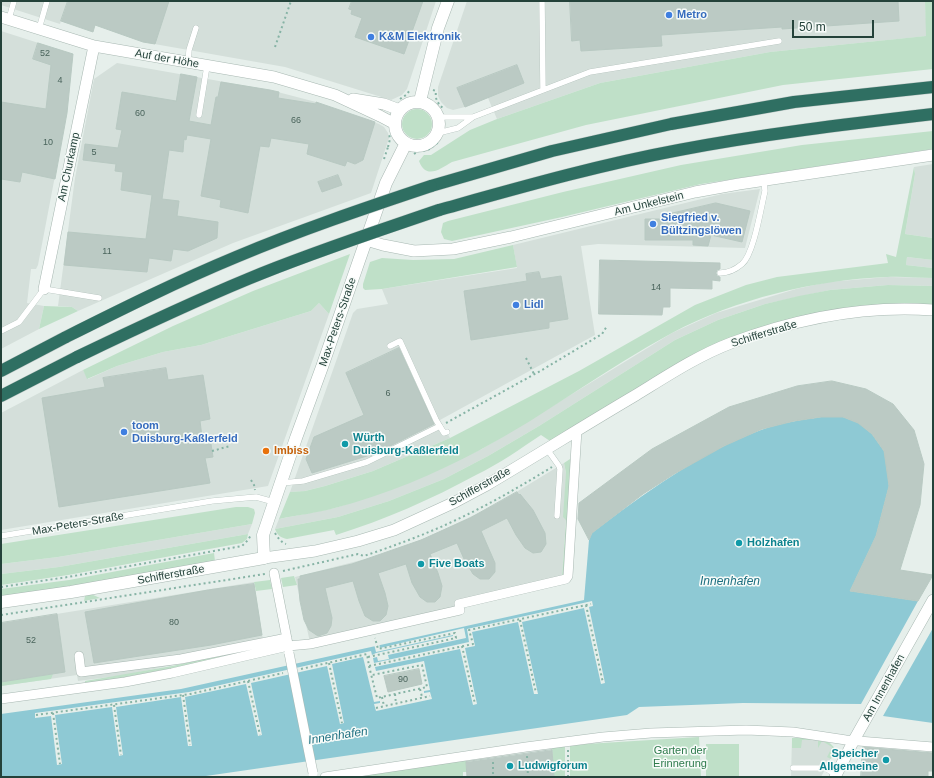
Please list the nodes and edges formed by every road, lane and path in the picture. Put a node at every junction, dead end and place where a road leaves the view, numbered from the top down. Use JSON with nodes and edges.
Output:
{"nodes":[{"id":1,"x":14,"y":1,"type":"edge"},
{"id":2,"x":47,"y":1,"type":"edge"},
{"id":3,"x":291,"y":1,"type":"edge"},
{"id":4,"x":448,"y":1,"type":"edge"},
{"id":5,"x":542,"y":1,"type":"edge"},
{"id":6,"x":5,"y":18,"type":"edge"},
{"id":7,"x":196,"y":28,"type":"dead end"},
{"id":8,"x":39,"y":29,"type":"junction"},
{"id":9,"x":779,"y":41,"type":"dead end"},
{"id":10,"x":94,"y":46,"type":"junction"},
{"id":11,"x":275,"y":47,"type":"dead end"},
{"id":12,"x":188,"y":63,"type":"junction"},
{"id":13,"x":207,"y":66,"type":"junction"},
{"id":14,"x":933,"y":87,"type":"edge"},
{"id":15,"x":423,"y":89,"type":"junction"},
{"id":16,"x":544,"y":89,"type":"junction"},
{"id":17,"x":335,"y":95,"type":"junction"},
{"id":18,"x":420,"y":101,"type":"junction"},
{"id":19,"x":384,"y":104,"type":"junction"},
{"id":20,"x":400,"y":110,"type":"junction"},
{"id":21,"x":933,"y":114,"type":"edge"},
{"id":22,"x":199,"y":115,"type":"dead end"},
{"id":23,"x":439,"y":117,"type":"junction"},
{"id":24,"x":474,"y":117,"type":"junction"},
{"id":25,"x":453,"y":118,"type":"junction"},
{"id":26,"x":392,"y":128,"type":"junction"},
{"id":27,"x":454,"y":128,"type":"junction"},
{"id":28,"x":438,"y":133,"type":"junction"},
{"id":29,"x":403,"y":148,"type":"junction"},
{"id":30,"x":933,"y":155,"type":"edge"},
{"id":31,"x":764,"y":181,"type":"junction"},
{"id":32,"x":366,"y":240,"type":"junction"},
{"id":33,"x":720,"y":273,"type":"dead end"},
{"id":34,"x":44,"y":289,"type":"junction"},
{"id":35,"x":99,"y":298,"type":"dead end"},
{"id":36,"x":933,"y":310,"type":"edge"},
{"id":37,"x":607,"y":326,"type":"dead end"},
{"id":38,"x":1,"y":331,"type":"edge"},
{"id":39,"x":390,"y":346,"type":"dead end"},
{"id":40,"x":526,"y":358,"type":"dead end"},
{"id":41,"x":1,"y":371,"type":"edge"},
{"id":42,"x":534,"y":374,"type":"junction"},
{"id":43,"x":1,"y":396,"type":"edge"},
{"id":44,"x":440,"y":426,"type":"junction"},
{"id":45,"x":447,"y":432,"type":"dead end"},
{"id":46,"x":576,"y":434,"type":"junction"},
{"id":47,"x":230,"y":446,"type":"dead end"},
{"id":48,"x":547,"y":449,"type":"junction"},
{"id":49,"x":212,"y":451,"type":"dead end"},
{"id":50,"x":558,"y":463,"type":"junction"},
{"id":51,"x":281,"y":483,"type":"junction"},
{"id":52,"x":274,"y":502,"type":"junction"},
{"id":53,"x":557,"y":516,"type":"dead end"},
{"id":54,"x":274,"y":529,"type":"dead end"},
{"id":55,"x":1,"y":536,"type":"edge"},
{"id":56,"x":288,"y":544,"type":"dead end"},
{"id":57,"x":242,"y":546,"type":"dead end"},
{"id":58,"x":264,"y":558,"type":"junction"},
{"id":59,"x":291,"y":570,"type":"dead end"},
{"id":60,"x":274,"y":573,"type":"joint"},
{"id":61,"x":1,"y":587,"type":"edge"},
{"id":62,"x":933,"y":600,"type":"edge"},
{"id":63,"x":1,"y":602,"type":"edge"},
{"id":64,"x":591,"y":604,"type":"dead end"},
{"id":65,"x":586,"y":605,"type":"junction"},
{"id":66,"x":1,"y":615,"type":"edge"},
{"id":67,"x":520,"y":620,"type":"junction"},
{"id":68,"x":374,"y":633,"type":"dead end"},
{"id":69,"x":288,"y":646,"type":"junction"},
{"id":70,"x":462,"y":646,"type":"junction"},
{"id":71,"x":79,"y":656,"type":"dead end"},
{"id":72,"x":368,"y":657,"type":"junction"},
{"id":73,"x":328,"y":663,"type":"junction"},
{"id":74,"x":370,"y":666,"type":"junction"},
{"id":75,"x":299,"y":669,"type":"dead end"},
{"id":76,"x":284,"y":673,"type":"dead end"},
{"id":77,"x":372,"y":675,"type":"junction"},
{"id":78,"x":248,"y":681,"type":"junction"},
{"id":79,"x":603,"y":683,"type":"dead end"},
{"id":80,"x":420,"y":689,"type":"junction"},
{"id":81,"x":536,"y":693,"type":"dead end"},
{"id":82,"x":395,"y":694,"type":"junction"},
{"id":83,"x":183,"y":695,"type":"junction"},
{"id":84,"x":430,"y":696,"type":"dead end"},
{"id":85,"x":382,"y":697,"type":"junction"},
{"id":86,"x":422,"y":698,"type":"junction"},
{"id":87,"x":1,"y":699,"type":"edge"},
{"id":88,"x":396,"y":704,"type":"junction"},
{"id":89,"x":475,"y":704,"type":"dead end"},
{"id":90,"x":114,"y":705,"type":"junction"},
{"id":91,"x":384,"y":706,"type":"junction"},
{"id":92,"x":376,"y":708,"type":"dead end"},
{"id":93,"x":53,"y":713,"type":"junction"},
{"id":94,"x":36,"y":716,"type":"dead end"},
{"id":95,"x":342,"y":723,"type":"dead end"},
{"id":96,"x":260,"y":735,"type":"dead end"},
{"id":97,"x":856,"y":738,"type":"junction"},
{"id":98,"x":568,"y":741,"type":"junction"},
{"id":99,"x":190,"y":745,"type":"dead end"},
{"id":100,"x":933,"y":747,"type":"edge"},
{"id":101,"x":526,"y":751,"type":"dead end"},
{"id":102,"x":121,"y":755,"type":"dead end"},
{"id":103,"x":492,"y":756,"type":"dead end"},
{"id":104,"x":60,"y":764,"type":"dead end"},
{"id":105,"x":793,"y":768,"type":"dead end"},
{"id":106,"x":314,"y":775,"type":"edge"},
{"id":107,"x":836,"y":776,"type":"edge"},
{"id":108,"x":325,"y":777,"type":"edge"},
{"id":109,"x":493,"y":777,"type":"edge"},
{"id":110,"x":528,"y":777,"type":"edge"},
{"id":111,"x":568,"y":777,"type":"edge"}],
"edges":[{"from":1,"to":6,"type":"lane"},
{"from":2,"to":8,"type":"lane"},
{"from":3,"to":11,"type":"path"},
{"from":4,"to":15,"type":"street"},
{"from":5,"to":16,"type":"lane"},
{"from":6,"to":8,"type":"street","name":"Auf der Höhe"},
{"from":7,"to":12,"type":"lane"},
{"from":8,"to":10,"type":"street","name":"Auf der Höhe"},
{"from":9,"to":16,"type":"lane"},
{"from":10,"to":12,"type":"street","name":"Auf der Höhe"},
{"from":10,"to":34,"type":"street","name":"Am Churkamp"},
{"from":12,"to":13,"type":"street","name":"Auf der Höhe"},
{"from":13,"to":17,"type":"street","name":"Auf der Höhe"},
{"from":13,"to":22,"type":"lane"},
{"from":14,"to":41,"type":"highway","bridge":true},
{"from":15,"to":18,"type":"street"},
{"from":15,"to":19,"type":"path"},
{"from":15,"to":25,"type":"path"},
{"from":16,"to":24,"type":"lane"},
{"from":17,"to":19,"type":"street","name":"Auf der Höhe"},
{"from":17,"to":26,"type":"street","name":"Auf der Höhe"},
{"from":18,"to":20,"type":"street"},
{"from":18,"to":23,"type":"street"},
{"from":19,"to":20,"type":"street","name":"Auf der Höhe"},
{"from":20,"to":26,"type":"street"},
{"from":21,"to":43,"type":"highway","bridge":true},
{"from":23,"to":25,"type":"lane"},
{"from":23,"to":28,"type":"street"},
{"from":24,"to":25,"type":"lane"},
{"from":24,"to":27,"type":"lane"},
{"from":26,"to":29,"type":"street"},
{"from":26,"to":29,"type":"path"},
{"from":27,"to":28,"type":"lane"},
{"from":27,"to":29,"type":"path"},
{"from":28,"to":29,"type":"street"},
{"from":29,"to":32,"type":"street","name":"Max-Peters-Straße"},
{"from":30,"to":31,"type":"street","name":"Am Unkelstein"},
{"from":31,"to":32,"type":"street","name":"Am Unkelstein"},
{"from":31,"to":33,"type":"lane"},
{"from":32,"to":51,"type":"street","name":"Max-Peters-Straße"},
{"from":34,"to":35,"type":"lane"},
{"from":34,"to":38,"type":"lane"},
{"from":36,"to":46,"type":"street","name":"Schifferstraße"},
{"from":37,"to":42,"type":"path"},
{"from":39,"to":44,"type":"lane"},
{"from":40,"to":42,"type":"path"},
{"from":42,"to":44,"type":"path"},
{"from":44,"to":45,"type":"lane"},
{"from":44,"to":51,"type":"lane"},
{"from":46,"to":48,"type":"street","name":"Schifferstraße"},
{"from":46,"to":69,"type":"street"},
{"from":47,"to":49,"type":"path"},
{"from":48,"to":50,"type":"lane"},
{"from":48,"to":58,"type":"street","name":"Schifferstraße"},
{"from":50,"to":53,"type":"lane"},
{"from":50,"to":59,"type":"path"},
{"from":51,"to":52,"type":"street","name":"Max-Peters-Straße"},
{"from":52,"to":55,"type":"lane","name":"Max-Peters-Straße"},
{"from":52,"to":58,"type":"street","name":"Max-Peters-Straße"},
{"from":54,"to":56,"type":"path"},
{"from":57,"to":61,"type":"path"},
{"from":58,"to":63,"type":"street","name":"Schifferstraße"},
{"from":60,"to":66,"type":"path"},
{"from":60,"to":69,"type":"street"},
{"from":62,"to":97,"type":"street","name":"Am Innenhafen"},
{"from":64,"to":65,"type":"path"},
{"from":65,"to":67,"type":"path"},
{"from":65,"to":79,"type":"path"},
{"from":67,"to":70,"type":"path"},
{"from":67,"to":81,"type":"path"},
{"from":68,"to":72,"type":"path"},
{"from":69,"to":71,"type":"street"},
{"from":69,"to":87,"type":"street"},
{"from":69,"to":106,"type":"street","bridge":true},
{"from":70,"to":74,"type":"path"},
{"from":70,"to":89,"type":"path"},
{"from":72,"to":73,"type":"path"},
{"from":72,"to":74,"type":"path"},
{"from":73,"to":75,"type":"path"},
{"from":73,"to":95,"type":"path"},
{"from":74,"to":77,"type":"path"},
{"from":76,"to":78,"type":"path"},
{"from":77,"to":80,"type":"path"},
{"from":77,"to":85,"type":"path"},
{"from":78,"to":83,"type":"path"},
{"from":78,"to":96,"type":"path"},
{"from":80,"to":82,"type":"path"},
{"from":80,"to":86,"type":"path"},
{"from":82,"to":85,"type":"path"},
{"from":82,"to":88,"type":"path"},
{"from":83,"to":90,"type":"path"},
{"from":83,"to":99,"type":"path"},
{"from":84,"to":86,"type":"path"},
{"from":85,"to":91,"type":"path"},
{"from":86,"to":88,"type":"path"},
{"from":88,"to":91,"type":"path"},
{"from":90,"to":93,"type":"path"},
{"from":90,"to":102,"type":"path"},
{"from":91,"to":92,"type":"path"},
{"from":93,"to":94,"type":"path"},
{"from":93,"to":104,"type":"path"},
{"from":97,"to":98,"type":"street"},
{"from":97,"to":100,"type":"street"},
{"from":97,"to":107,"type":"street","name":"Am Innenhafen"},
{"from":98,"to":108,"type":"street"},
{"from":98,"to":111,"type":"path"},
{"from":101,"to":110,"type":"path"},
{"from":103,"to":109,"type":"path"},
{"from":105,"to":107,"type":"lane"}]}
